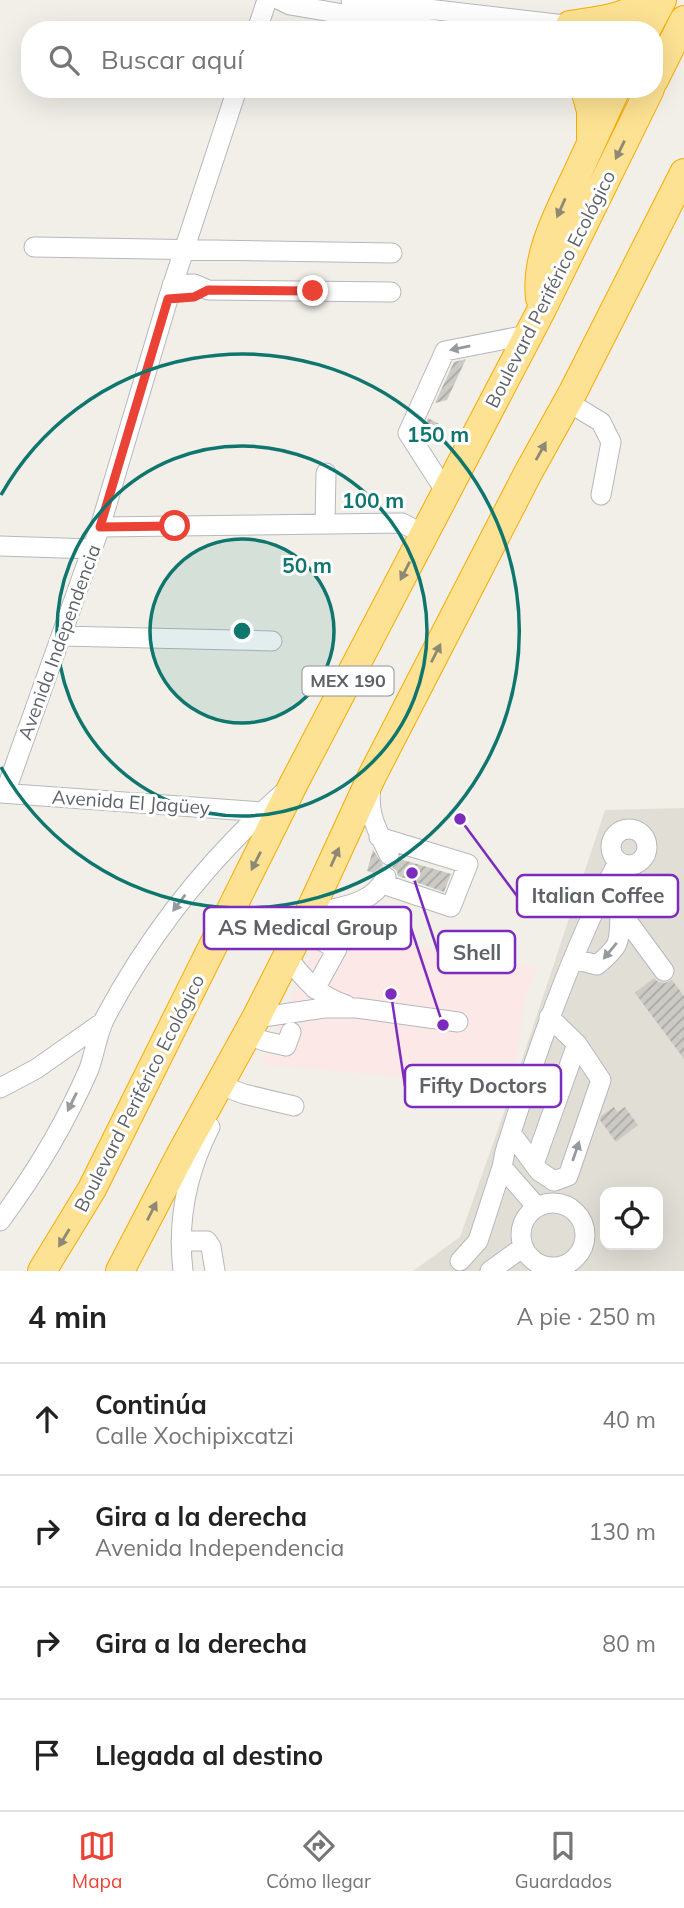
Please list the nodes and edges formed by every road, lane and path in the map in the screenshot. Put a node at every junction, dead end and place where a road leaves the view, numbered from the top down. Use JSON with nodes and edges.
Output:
{"nodes":[{"id":1,"x":267,"y":0,"type":"edge"},
{"id":2,"x":351,"y":0,"type":"edge"},
{"id":3,"x":662,"y":0,"type":"edge"},
{"id":4,"x":287,"y":2,"type":"edge"},
{"id":5,"x":392,"y":2,"type":"edge"},
{"id":6,"x":414,"y":3,"type":"edge"},
{"id":7,"x":638,"y":11,"type":"edge"},
{"id":8,"x":684,"y":20,"type":"edge"},
{"id":9,"x":260,"y":21,"type":"edge"},
{"id":10,"x":389,"y":21,"type":"edge"},
{"id":11,"x":542,"y":21,"type":"edge"},
{"id":12,"x":601,"y":21,"type":"edge"},
{"id":13,"x":663,"y":62,"type":"edge"},
{"id":14,"x":234,"y":98,"type":"edge"},
{"id":15,"x":588,"y":98,"type":"edge"},
{"id":16,"x":612,"y":98,"type":"edge"},
{"id":17,"x":646,"y":98,"type":"edge"},
{"id":18,"x":589,"y":146,"type":"junction"},
{"id":19,"x":684,"y":173,"type":"edge"},
{"id":20,"x":684,"y":205,"type":"edge"},
{"id":21,"x":34,"y":247,"type":"dead end"},
{"id":22,"x":183,"y":249,"type":"junction"},
{"id":23,"x":392,"y":253,"type":"dead end"},
{"id":24,"x":170,"y":292,"type":"junction"},
{"id":25,"x":391,"y":292,"type":"dead end"},
{"id":26,"x":542,"y":309,"type":"junction"},
{"id":27,"x":527,"y":335,"type":"junction"},
{"id":28,"x":570,"y":397,"type":"junction"},
{"id":29,"x":326,"y":473,"type":"dead end"},
{"id":30,"x":446,"y":492,"type":"junction"},
{"id":31,"x":601,"y":495,"type":"dead end"},
{"id":32,"x":325,"y":524,"type":"junction"},
{"id":33,"x":100,"y":527,"type":"junction"},
{"id":34,"x":424,"y":534,"type":"junction"},
{"id":35,"x":0,"y":546,"type":"edge"},
{"id":36,"x":92,"y":549,"type":"junction"},
{"id":37,"x":61,"y":636,"type":"junction"},
{"id":38,"x":272,"y":640,"type":"dead end"},
{"id":39,"x":372,"y":776,"type":"junction"},
{"id":40,"x":295,"y":783,"type":"junction"},
{"id":41,"x":2,"y":793,"type":"edge"},
{"id":42,"x":262,"y":812,"type":"junction"},
{"id":43,"x":379,"y":837,"type":"junction"},
{"id":44,"x":389,"y":855,"type":"dead end"},
{"id":45,"x":618,"y":862,"type":"dead end"},
{"id":46,"x":600,"y":896,"type":"junction"},
{"id":47,"x":620,"y":911,"type":"junction"},
{"id":48,"x":304,"y":922,"type":"junction"},
{"id":49,"x":287,"y":957,"type":"junction"},
{"id":50,"x":573,"y":959,"type":"junction"},
{"id":51,"x":664,"y":971,"type":"dead end"},
{"id":52,"x":315,"y":989,"type":"junction"},
{"id":53,"x":357,"y":1008,"type":"junction"},
{"id":54,"x":549,"y":1017,"type":"junction"},
{"id":55,"x":103,"y":1022,"type":"junction"},
{"id":56,"x":458,"y":1022,"type":"dead end"},
{"id":57,"x":252,"y":1026,"type":"junction"},
{"id":58,"x":291,"y":1032,"type":"dead end"},
{"id":59,"x":578,"y":1045,"type":"junction"},
{"id":60,"x":0,"y":1088,"type":"edge"},
{"id":61,"x":219,"y":1088,"type":"junction"},
{"id":62,"x":295,"y":1106,"type":"dead end"},
{"id":63,"x":511,"y":1133,"type":"junction"},
{"id":64,"x":534,"y":1164,"type":"junction"},
{"id":65,"x":502,"y":1167,"type":"junction"},
{"id":66,"x":537,"y":1207,"type":"junction"},
{"id":67,"x":0,"y":1221,"type":"edge"},
{"id":68,"x":181,"y":1241,"type":"junction"},
{"id":69,"x":478,"y":1241,"type":"junction"},
{"id":70,"x":527,"y":1260,"type":"edge"},
{"id":71,"x":460,"y":1261,"type":"dead end"},
{"id":72,"x":578,"y":1265,"type":"edge"},
{"id":73,"x":494,"y":1268,"type":"edge"},
{"id":74,"x":42,"y":1271,"type":"edge"},
{"id":75,"x":120,"y":1271,"type":"edge"},
{"id":76,"x":183,"y":1271,"type":"edge"},
{"id":77,"x":215,"y":1271,"type":"edge"}],
"edges":[{"from":1,"to":9,"type":"street"},
{"from":2,"to":5,"type":"street"},
{"from":3,"to":7,"type":"highway"},
{"from":4,"to":10,"type":"street"},
{"from":5,"to":6,"type":"street"},
{"from":6,"to":11,"type":"street"},
{"from":7,"to":12,"type":"highway"},
{"from":8,"to":13,"type":"highway"},
{"from":14,"to":22,"type":"street","name":"Avenida Independencia"},
{"from":15,"to":18,"type":"highway"},
{"from":16,"to":18,"type":"highway"},
{"from":17,"to":26,"type":"highway","name":"Boulevard Periférico Ecológico","number":"MEX 190","one_way":true},
{"from":18,"to":26,"type":"highway","one_way":true},
{"from":19,"to":28,"type":"highway","number":"MEX 190"},
{"from":20,"to":28,"type":"highway"},
{"from":21,"to":22,"type":"street"},
{"from":22,"to":23,"type":"street"},
{"from":22,"to":24,"type":"street","name":"Avenida Independencia"},
{"from":24,"to":25,"type":"street"},
{"from":24,"to":33,"type":"street","name":"Avenida Independencia"},
{"from":26,"to":27,"type":"highway","name":"Boulevard Periférico Ecológico","number":"MEX 190"},
{"from":27,"to":30,"type":"highway","name":"Boulevard Periférico Ecológico","number":"MEX 190"},
{"from":27,"to":30,"type":"street","one_way":true},
{"from":28,"to":31,"type":"street"},
{"from":39,"to":28,"type":"highway","number":"MEX 190","one_way":true},
{"from":29,"to":32,"type":"street"},
{"from":30,"to":34,"type":"highway","name":"Boulevard Periférico Ecológico","number":"MEX 190"},
{"from":32,"to":33,"type":"street"},
{"from":32,"to":34,"type":"street"},
{"from":33,"to":36,"type":"street","name":"Avenida Independencia"},
{"from":34,"to":40,"type":"highway","name":"Boulevard Periférico Ecológico","number":"MEX 190","one_way":true},
{"from":35,"to":36,"type":"street"},
{"from":36,"to":37,"type":"street","name":"Avenida Independencia"},
{"from":37,"to":38,"type":"street"},
{"from":37,"to":41,"type":"street","name":"Avenida Independencia"},
{"from":39,"to":43,"type":"street"},
{"from":48,"to":39,"type":"highway","number":"MEX 190","one_way":true},
{"from":40,"to":42,"type":"street"},
{"from":40,"to":74,"type":"highway","name":"Boulevard Periférico Ecológico","number":"MEX 190","one_way":true},
{"from":41,"to":42,"type":"street","name":"Avenida El Jagüey"},
{"from":42,"to":55,"type":"street","one_way":true},
{"from":43,"to":44,"type":"street"},
{"from":43,"to":48,"type":"street"},
{"from":45,"to":46,"type":"street"},
{"from":46,"to":47,"type":"street"},
{"from":46,"to":50,"type":"street"},
{"from":47,"to":50,"type":"street","one_way":true},
{"from":47,"to":51,"type":"street"},
{"from":48,"to":49,"type":"highway","number":"MEX 190"},
{"from":48,"to":52,"type":"street"},
{"from":49,"to":52,"type":"street"},
{"from":49,"to":57,"type":"highway","number":"MEX 190"},
{"from":50,"to":54,"type":"street"},
{"from":52,"to":53,"type":"street"},
{"from":53,"to":56,"type":"street"},
{"from":53,"to":57,"type":"street"},
{"from":54,"to":59,"type":"street"},
{"from":54,"to":63,"type":"street"},
{"from":55,"to":60,"type":"street"},
{"from":55,"to":67,"type":"street","one_way":true},
{"from":57,"to":58,"type":"street"},
{"from":57,"to":61,"type":"highway","number":"MEX 190"},
{"from":59,"to":64,"type":"street"},
{"from":64,"to":59,"type":"street","one_way":true},
{"from":61,"to":62,"type":"street"},
{"from":61,"to":68,"type":"street"},
{"from":75,"to":61,"type":"highway","number":"MEX 190","one_way":true},
{"from":63,"to":64,"type":"street"},
{"from":63,"to":65,"type":"street"},
{"from":65,"to":66,"type":"street"},
{"from":65,"to":69,"type":"street"},
{"from":66,"to":70,"type":"street"},
{"from":66,"to":72,"type":"street"},
{"from":68,"to":76,"type":"street"},
{"from":68,"to":77,"type":"street"},
{"from":69,"to":71,"type":"street"},
{"from":69,"to":73,"type":"street"},
{"from":70,"to":72,"type":"street"},
{"from":70,"to":73,"type":"street"}]}
